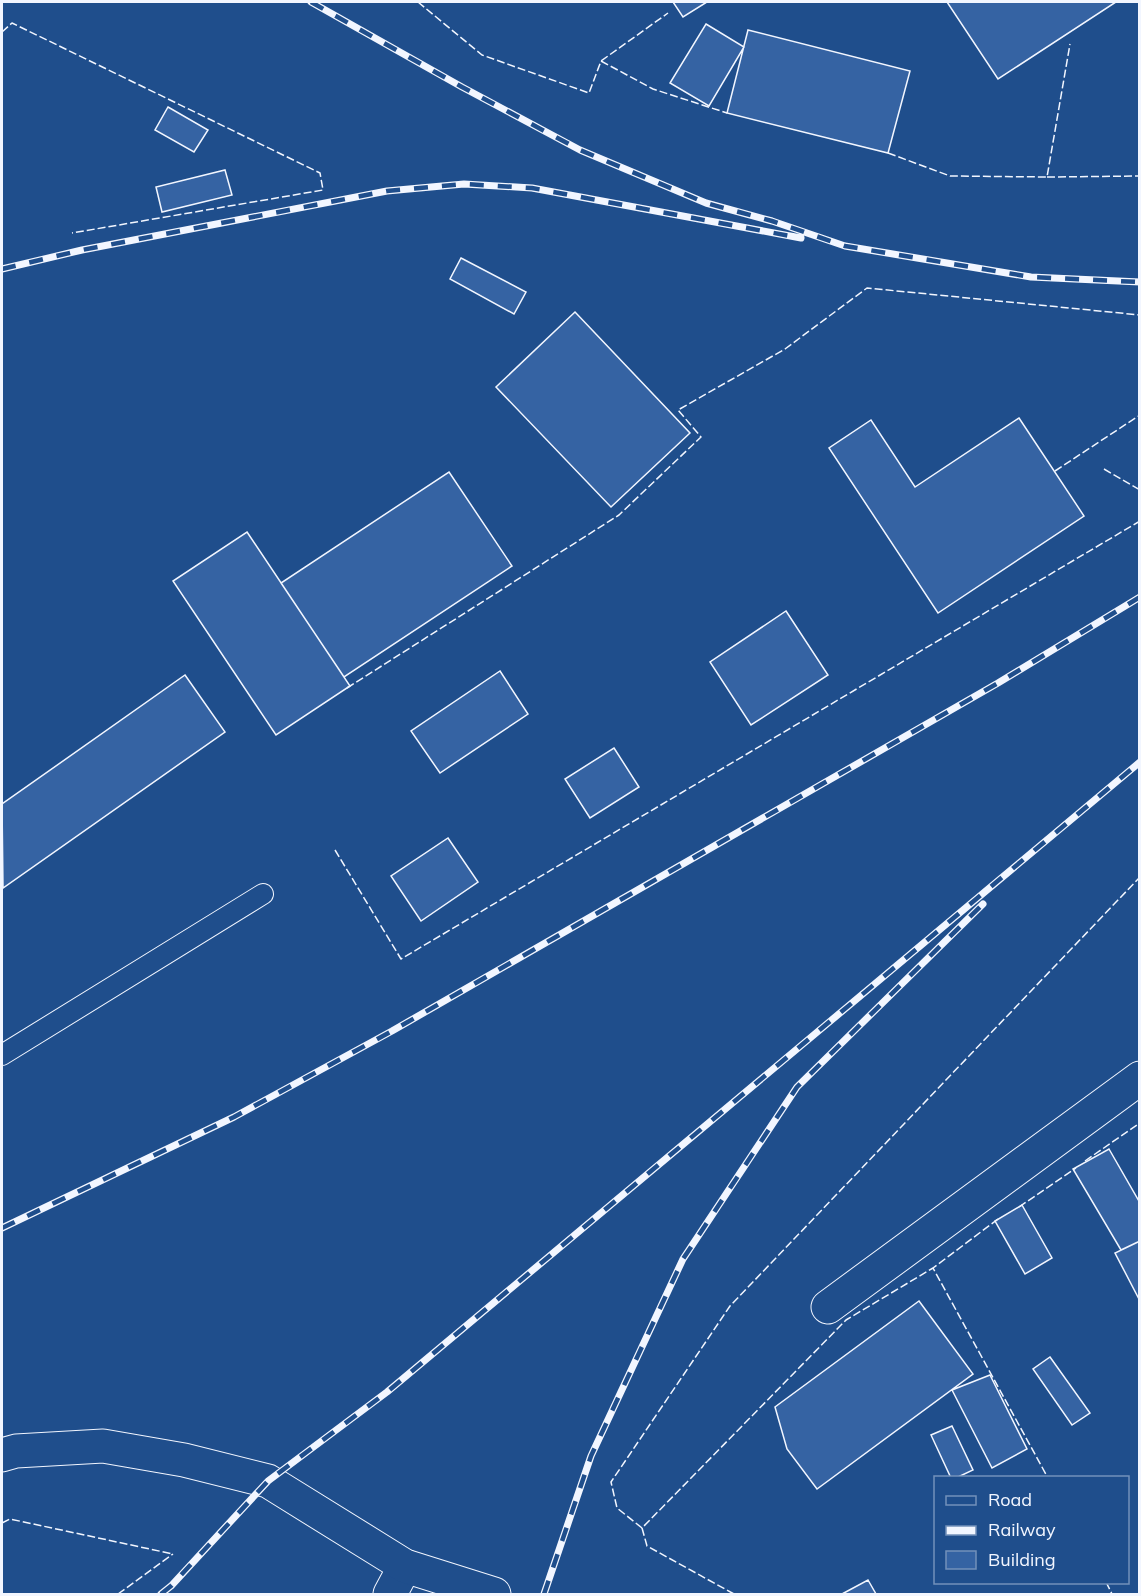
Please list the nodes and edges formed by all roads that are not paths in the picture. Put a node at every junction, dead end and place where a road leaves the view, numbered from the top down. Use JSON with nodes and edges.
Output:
{"nodes":[{"id":1,"x":263,"y":894,"type":"dead end"},
{"id":2,"x":2,"y":1055,"type":"edge"},
{"id":3,"x":1140,"y":1078,"type":"edge"},
{"id":4,"x":828,"y":1306,"type":"dead end"},
{"id":5,"x":2,"y":1455,"type":"edge"},
{"id":6,"x":405,"y":1566,"type":"junction"},
{"id":7,"x":390,"y":1594,"type":"edge"},
{"id":8,"x":494,"y":1594,"type":"edge"}],
"edges":[{"from":1,"to":2,"type":"lane"},
{"from":3,"to":4,"type":"main road"},
{"from":5,"to":6,"type":"main road"},
{"from":6,"to":7,"type":"main road"},
{"from":6,"to":8,"type":"main road"}]}
